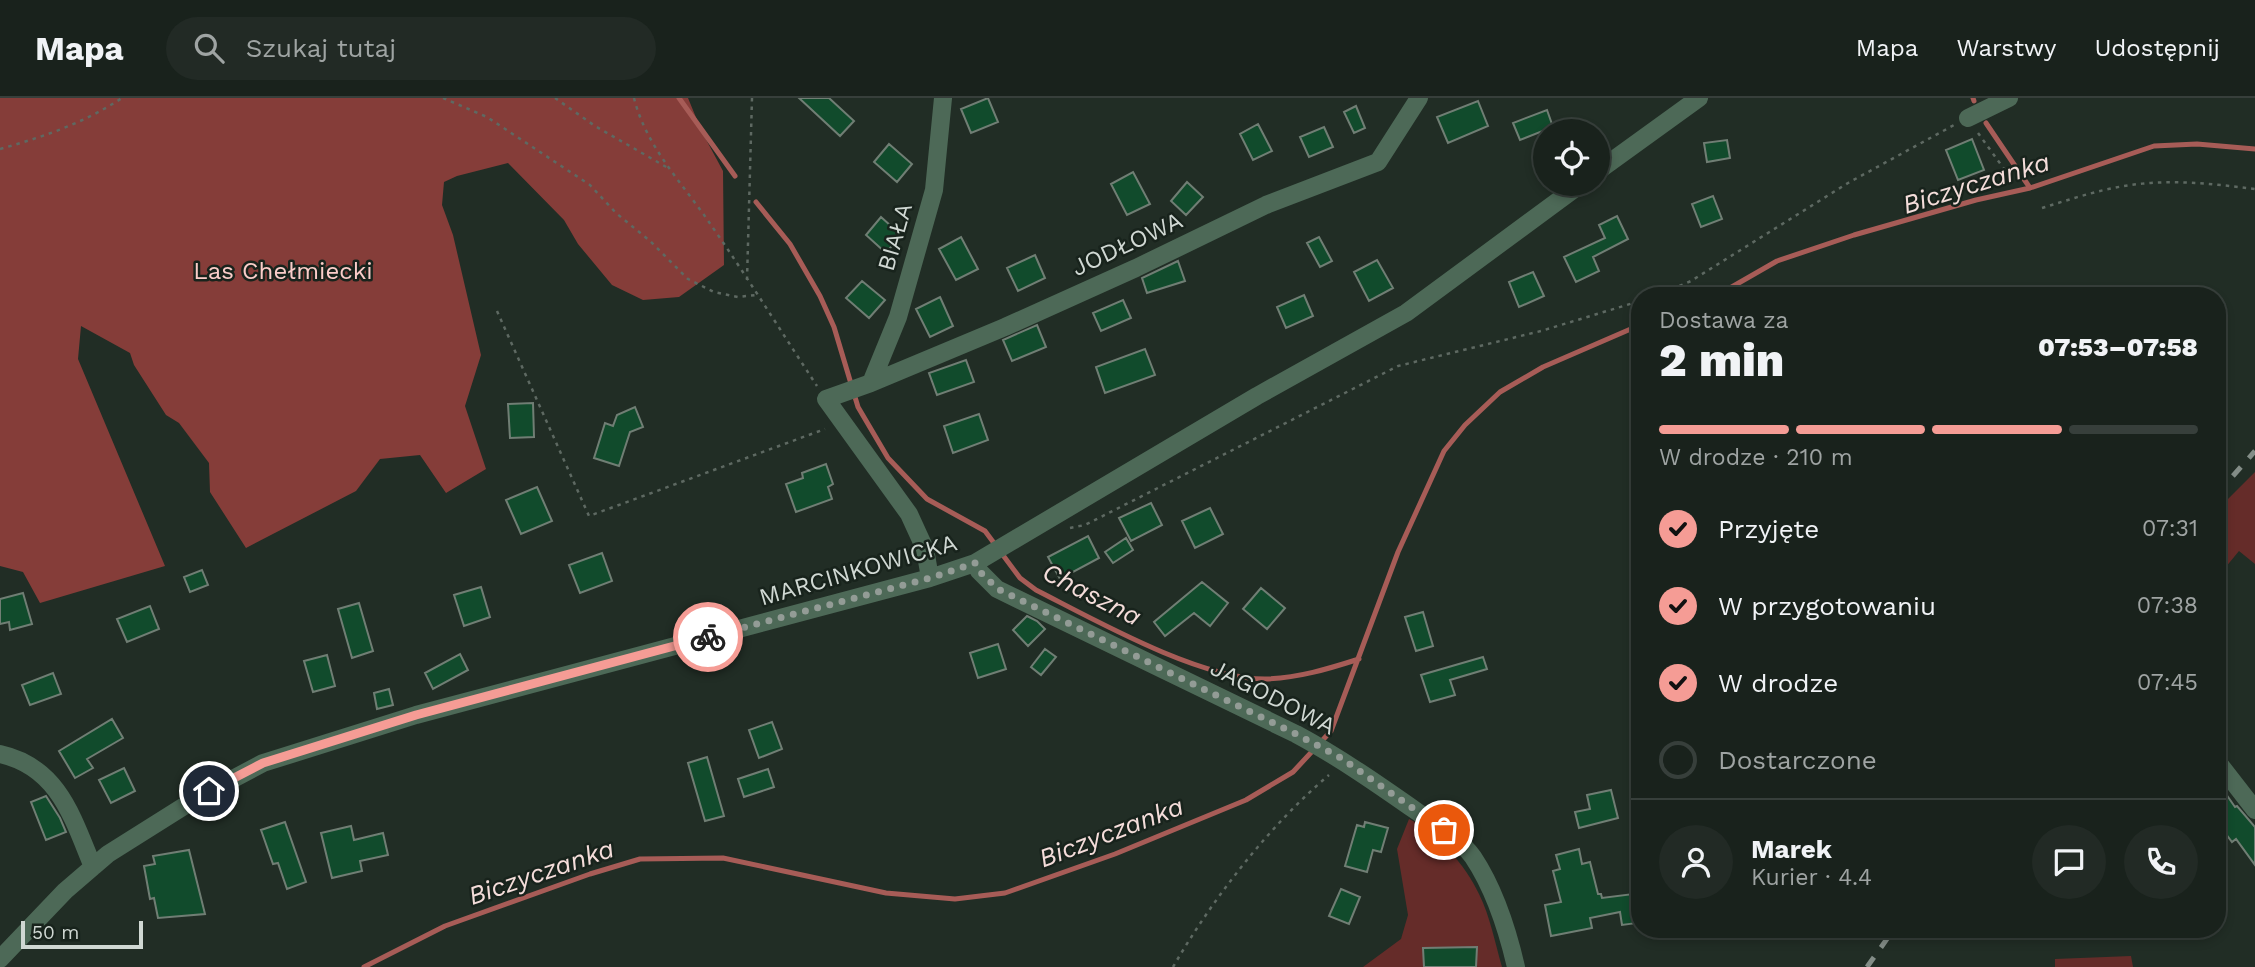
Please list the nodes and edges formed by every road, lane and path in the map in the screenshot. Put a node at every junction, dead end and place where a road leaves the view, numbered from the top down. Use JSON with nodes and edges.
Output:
{"nodes":[{"id":1,"x":122,"y":98,"type":"edge"},
{"id":2,"x":443,"y":98,"type":"edge"},
{"id":3,"x":555,"y":98,"type":"edge"},
{"id":4,"x":634,"y":98,"type":"edge"},
{"id":5,"x":752,"y":98,"type":"edge"},
{"id":6,"x":943,"y":98,"type":"edge"},
{"id":7,"x":1419,"y":98,"type":"edge"},
{"id":8,"x":1699,"y":98,"type":"edge"},
{"id":9,"x":2009,"y":98,"type":"edge"},
{"id":10,"x":1968,"y":118,"type":"junction"},
{"id":11,"x":0,"y":149,"type":"edge"},
{"id":12,"x":1610,"y":162,"type":"edge"},
{"id":13,"x":671,"y":170,"type":"junction"},
{"id":14,"x":2007,"y":173,"type":"dead end"},
{"id":15,"x":2255,"y":189,"type":"edge"},
{"id":16,"x":1565,"y":196,"type":"edge"},
{"id":17,"x":2042,"y":208,"type":"dead end"},
{"id":18,"x":747,"y":282,"type":"junction"},
{"id":19,"x":1677,"y":287,"type":"edge"},
{"id":20,"x":756,"y":295,"type":"junction"},
{"id":21,"x":1631,"y":304,"type":"edge"},
{"id":22,"x":497,"y":312,"type":"dead end"},
{"id":23,"x":857,"y":388,"type":"junction"},
{"id":24,"x":825,"y":398,"type":"junction"},
{"id":25,"x":842,"y":423,"type":"junction"},
{"id":26,"x":1062,"y":530,"type":"dead end"},
{"id":27,"x":982,"y":559,"type":"junction"},
{"id":28,"x":930,"y":578,"type":"junction"},
{"id":29,"x":0,"y":754,"type":"edge"},
{"id":30,"x":1343,"y":760,"type":"junction"},
{"id":31,"x":2226,"y":773,"type":"edge"},
{"id":32,"x":2255,"y":810,"type":"edge"},
{"id":33,"x":93,"y":867,"type":"junction"},
{"id":34,"x":0,"y":959,"type":"edge"},
{"id":35,"x":1173,"y":967,"type":"edge"},
{"id":36,"x":1516,"y":967,"type":"edge"}],
"edges":[{"from":1,"to":11,"type":"path"},
{"from":2,"to":20,"type":"path"},
{"from":3,"to":13,"type":"path"},
{"from":4,"to":13,"type":"path"},
{"from":5,"to":18,"type":"path"},
{"from":6,"to":23,"type":"street","name":"BIAŁA"},
{"from":7,"to":23,"type":"street","name":"JODŁOWA"},
{"from":8,"to":12,"type":"street"},
{"from":9,"to":10,"type":"street"},
{"from":10,"to":14,"type":"path"},
{"from":10,"to":19,"type":"path"},
{"from":13,"to":18,"type":"path"},
{"from":15,"to":17,"type":"path"},
{"from":16,"to":27,"type":"street","name":"MARCINKOWICKA"},
{"from":18,"to":20,"type":"path"},
{"from":20,"to":24,"type":"path"},
{"from":21,"to":26,"type":"path"},
{"from":22,"to":25,"type":"path"},
{"from":23,"to":24,"type":"street","name":"JODŁOWA"},
{"from":24,"to":25,"type":"street"},
{"from":25,"to":28,"type":"street"},
{"from":27,"to":28,"type":"street","name":"MARCINKOWICKA"},
{"from":27,"to":30,"type":"street","name":"JAGODOWA"},
{"from":28,"to":33,"type":"street","name":"MARCINKOWICKA"},
{"from":29,"to":33,"type":"street"},
{"from":30,"to":35,"type":"path"},
{"from":30,"to":36,"type":"street","name":"JAGODOWA"},
{"from":31,"to":32,"type":"street"},
{"from":33,"to":34,"type":"street","name":"MARCINKOWICKA"}]}
